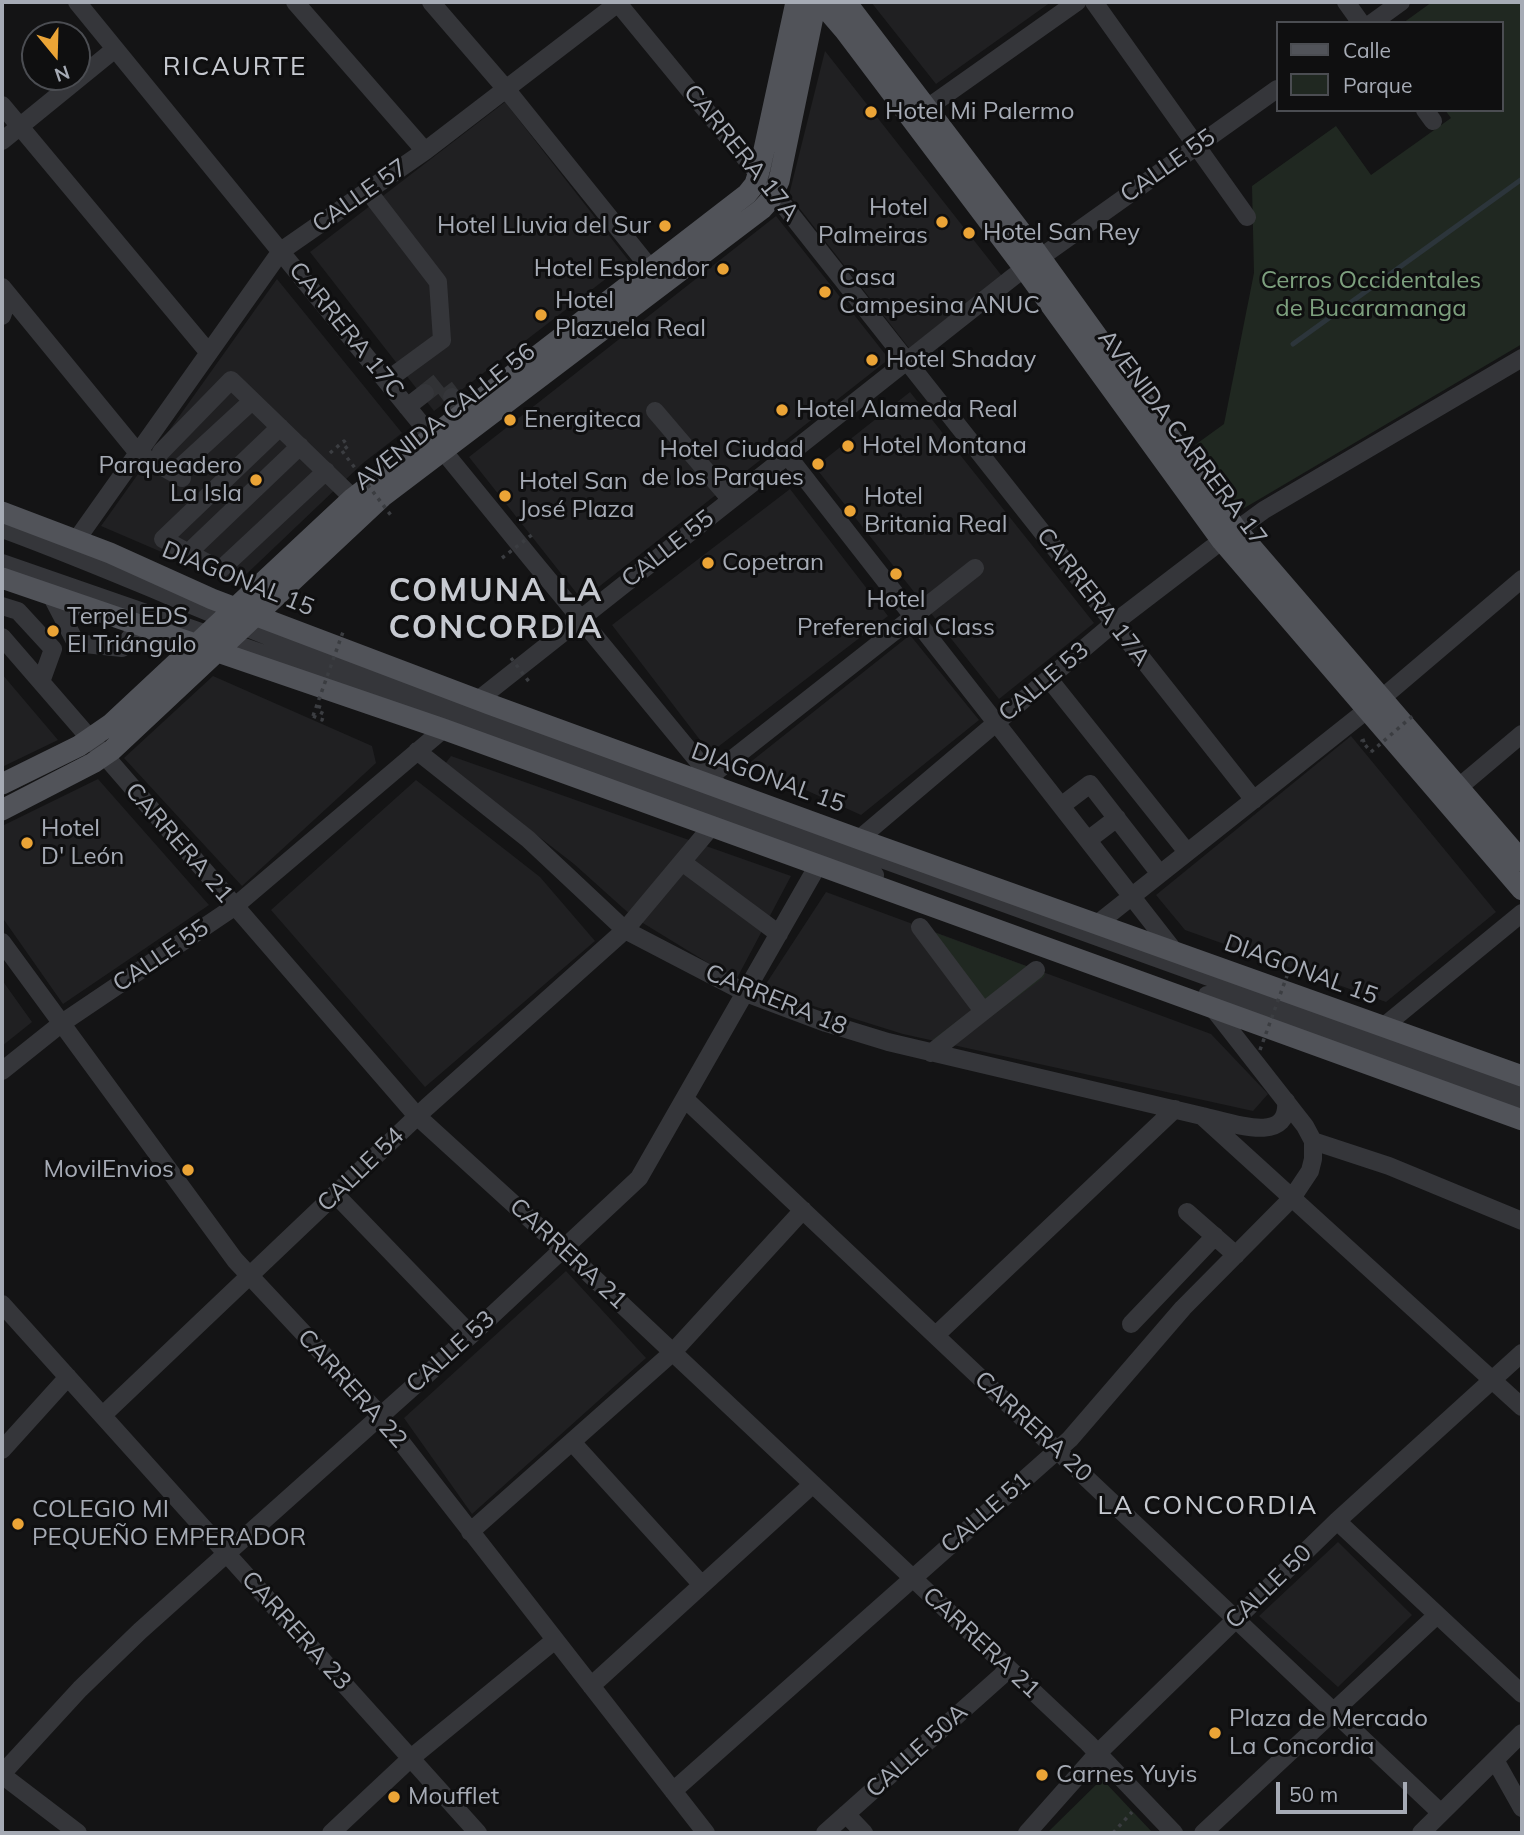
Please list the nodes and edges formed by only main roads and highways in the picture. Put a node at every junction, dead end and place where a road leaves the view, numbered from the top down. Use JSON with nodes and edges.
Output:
{"nodes":[{"id":1,"x":796,"y":2,"type":"edge"},
{"id":2,"x":818,"y":2,"type":"edge"},
{"id":3,"x":846,"y":2,"type":"edge"},
{"id":4,"x":1032,"y":263,"type":"junction"},
{"id":5,"x":437,"y":444,"type":"junction"},
{"id":6,"x":2,"y":512,"type":"edge"},
{"id":7,"x":2,"y":578,"type":"edge"},
{"id":8,"x":227,"y":630,"type":"junction"},
{"id":9,"x":1375,"y":703,"type":"junction"},
{"id":10,"x":460,"y":714,"type":"junction"},
{"id":11,"x":2,"y":784,"type":"edge"},
{"id":12,"x":2,"y":810,"type":"edge"},
{"id":13,"x":1522,"y":861,"type":"edge"},
{"id":14,"x":1522,"y":890,"type":"edge"},
{"id":15,"x":1522,"y":1076,"type":"edge"},
{"id":16,"x":1522,"y":1120,"type":"edge"}],
"edges":[{"from":1,"to":5,"type":"main road","name":"AVENIDA CALLE 56"},
{"from":2,"to":4,"type":"main road","name":"AVENIDA CARRERA 17"},
{"from":2,"to":5,"type":"main road","name":"AVENIDA CALLE 56"},
{"from":3,"to":4,"type":"main road","name":"AVENIDA CARRERA 17"},
{"from":4,"to":9,"type":"main road","name":"AVENIDA CARRERA 17"},
{"from":5,"to":8,"type":"main road","name":"AVENIDA CALLE 56"},
{"from":5,"to":8,"type":"main road","name":"AVENIDA CALLE 56"},
{"from":6,"to":8,"type":"main road","name":"DIAGONAL 15"},
{"from":7,"to":8,"type":"main road","name":"DIAGONAL 15"},
{"from":8,"to":10,"type":"main road","name":"DIAGONAL 15"},
{"from":8,"to":10,"type":"main road","name":"DIAGONAL 15"},
{"from":8,"to":11,"type":"main road","name":"AVENIDA CALLE 56"},
{"from":8,"to":12,"type":"main road","name":"AVENIDA CALLE 56"},
{"from":9,"to":13,"type":"main road","name":"AVENIDA CARRERA 17"},
{"from":9,"to":14,"type":"main road","name":"AVENIDA CARRERA 17"},
{"from":10,"to":15,"type":"main road","name":"DIAGONAL 15"},
{"from":10,"to":16,"type":"main road","name":"DIAGONAL 15"}]}
